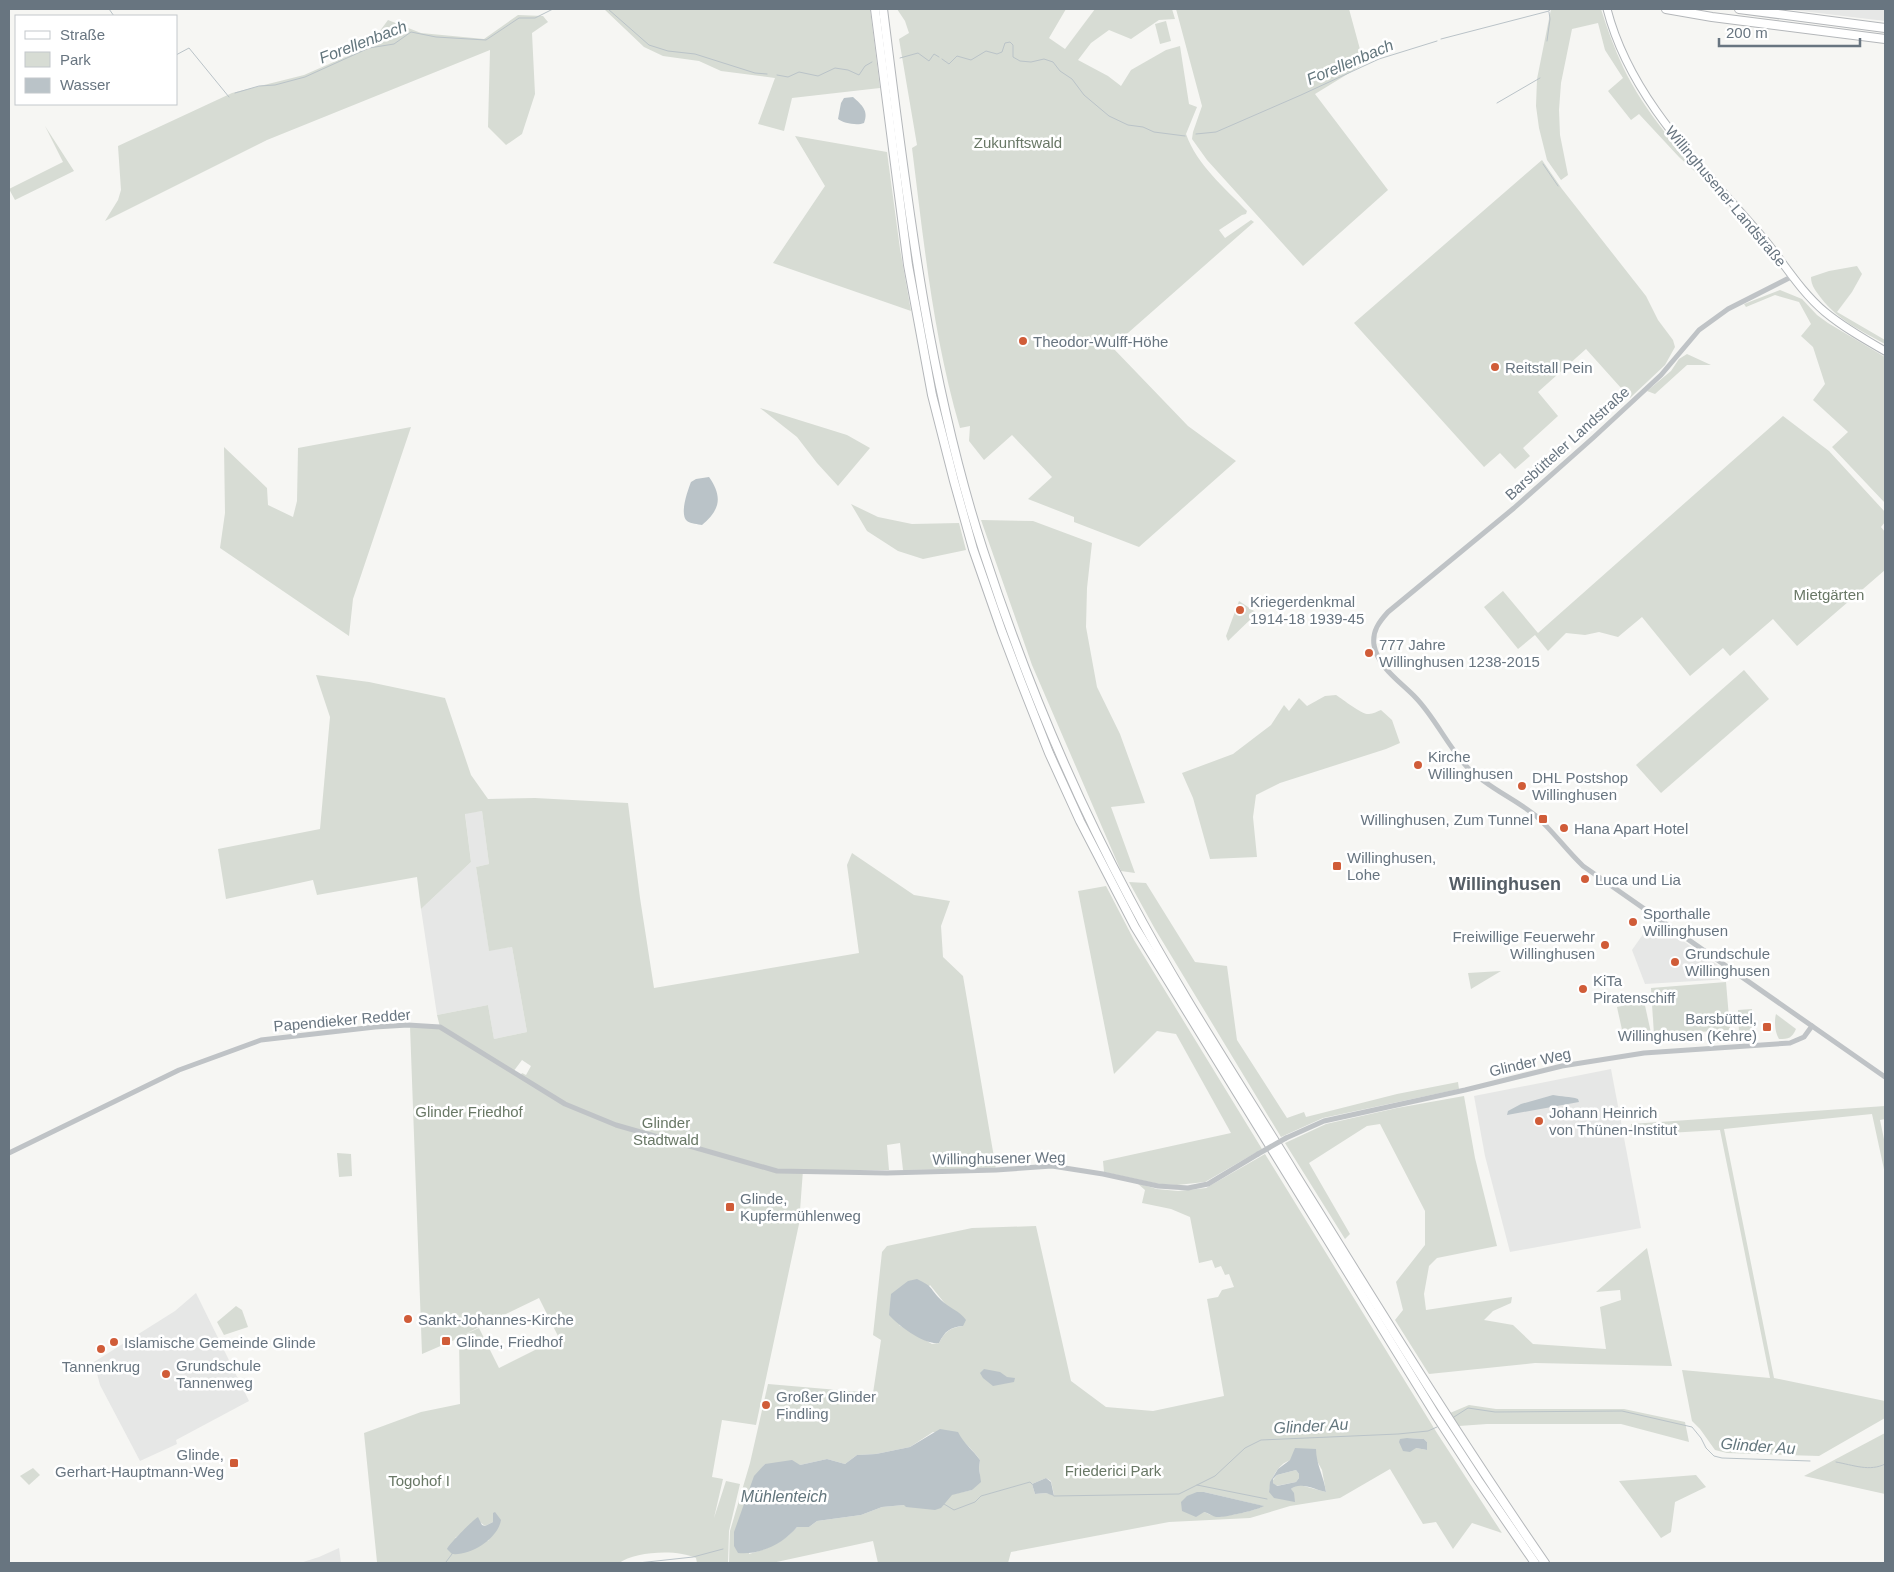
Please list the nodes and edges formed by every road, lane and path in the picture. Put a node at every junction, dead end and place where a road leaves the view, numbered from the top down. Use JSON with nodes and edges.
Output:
{"nodes":[{"id":1,"x":875,"y":9,"type":"edge"},
{"id":2,"x":883,"y":9,"type":"edge"},
{"id":3,"x":1666,"y":9,"type":"edge"},
{"id":4,"x":1739,"y":9,"type":"edge"},
{"id":5,"x":1608,"y":12,"type":"edge"},
{"id":6,"x":1885,"y":28,"type":"edge"},
{"id":7,"x":1885,"y":40,"type":"edge"},
{"id":8,"x":1793,"y":276,"type":"junction"},
{"id":9,"x":1885,"y":351,"type":"edge"},
{"id":10,"x":1812,"y":1026,"type":"junction"},
{"id":11,"x":1885,"y":1077,"type":"edge"},
{"id":12,"x":9,"y":1153,"type":"edge"},
{"id":13,"x":1258,"y":1154,"type":"joint"},
{"id":14,"x":790,"y":1172,"type":"joint"},
{"id":15,"x":1535,"y":1563,"type":"edge"},
{"id":16,"x":1545,"y":1563,"type":"edge"}],
"edges":[{"from":1,"to":15,"type":"highway"},
{"from":2,"to":16,"type":"highway"},
{"from":3,"to":7,"type":"highway"},
{"from":4,"to":6,"type":"highway"},
{"from":5,"to":8,"type":"main road","name":"Willinghusener Landstraße"},
{"from":8,"to":9,"type":"main road","name":"Willinghusener Landstraße"},
{"from":8,"to":10,"type":"street","name":"Barsbütteler Landstraße"},
{"from":10,"to":11,"type":"street"},
{"from":10,"to":13,"type":"street","name":"Glinder Weg","bridge":true},
{"from":12,"to":14,"type":"street","name":"Papendieker Redder"},
{"from":13,"to":14,"type":"street","name":"Willinghusener Weg"}]}
